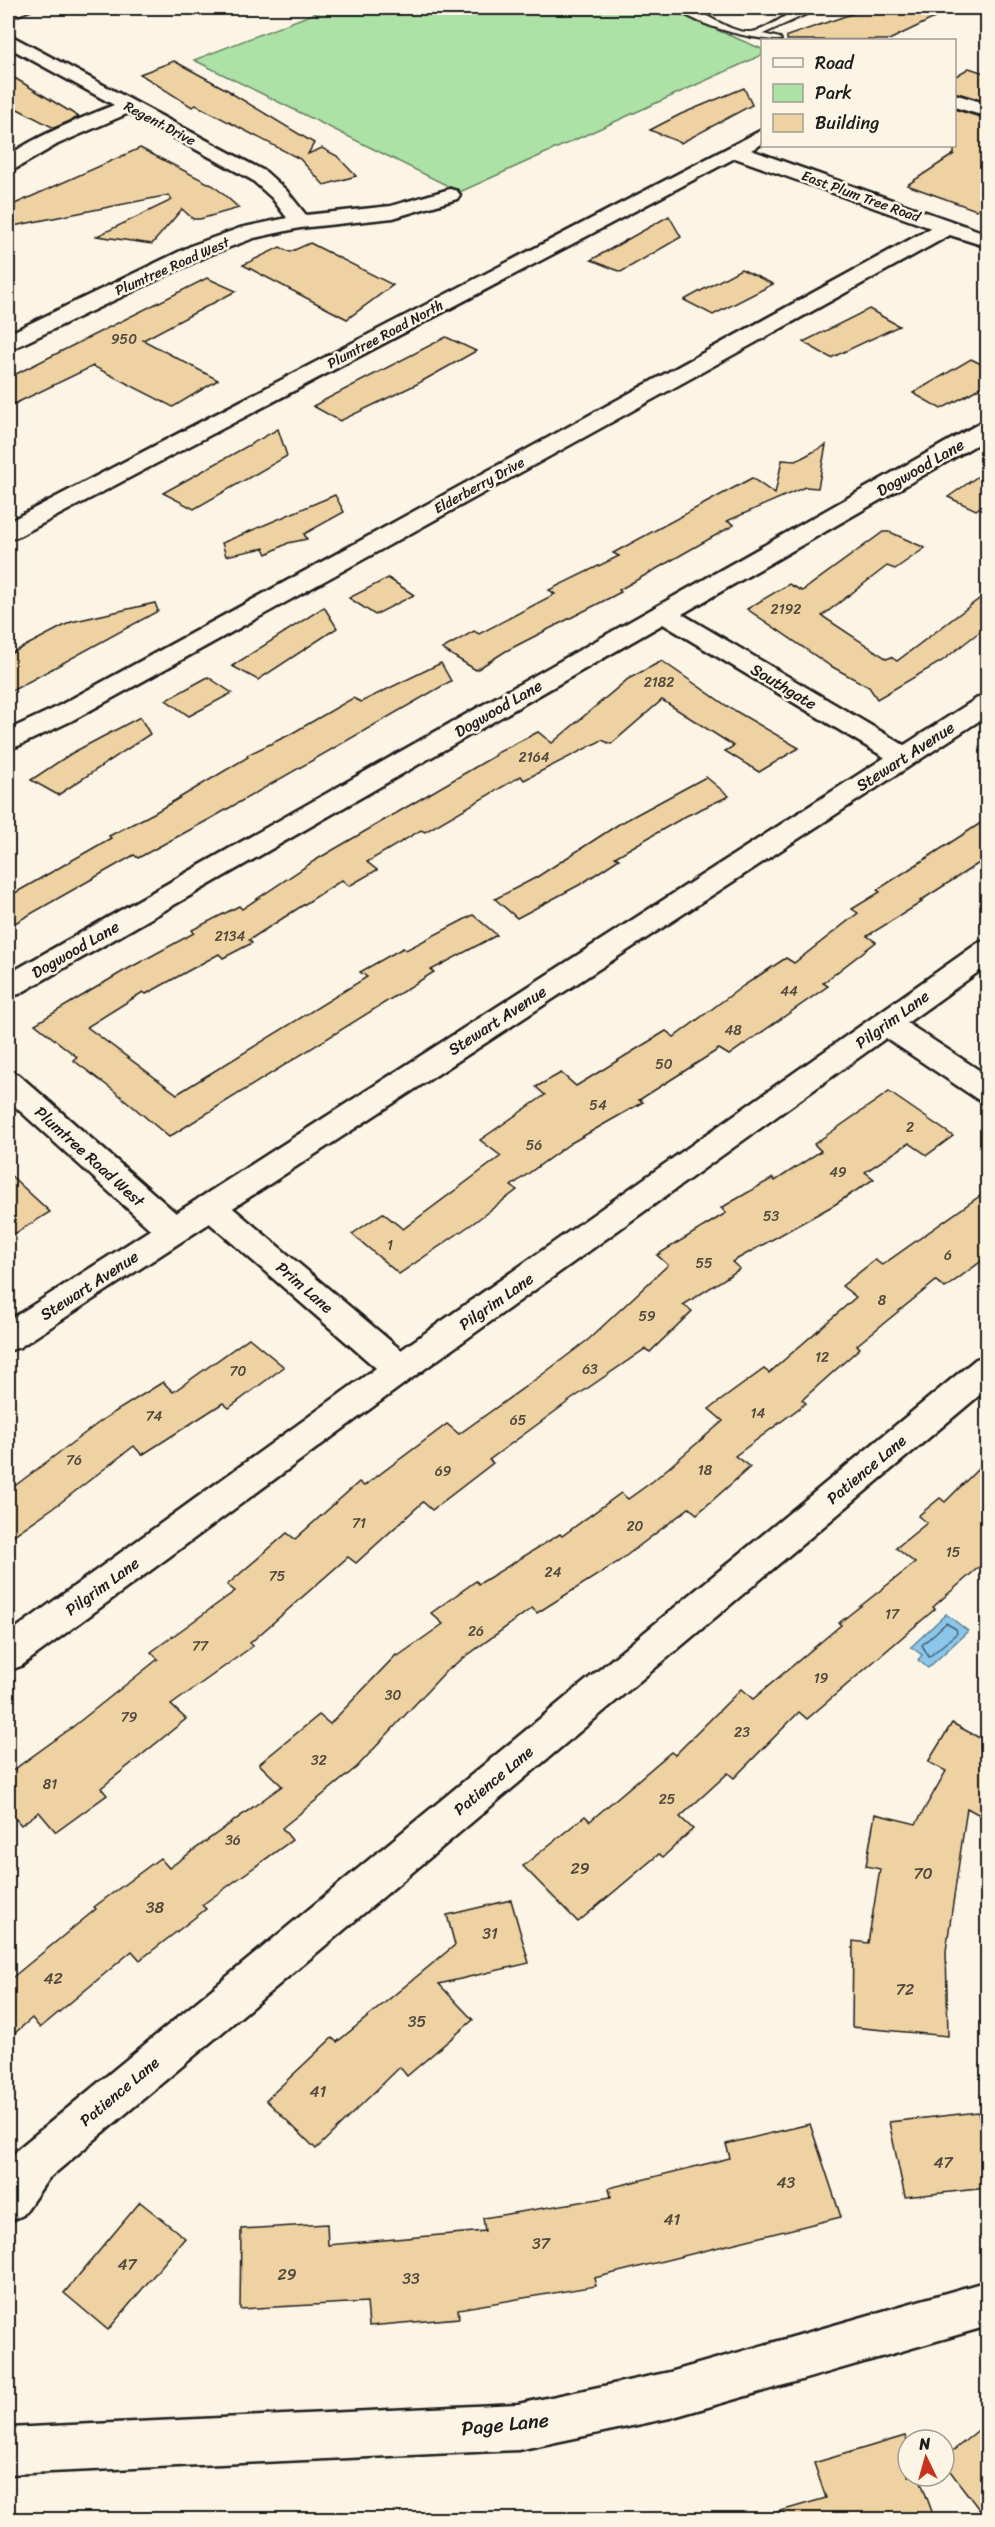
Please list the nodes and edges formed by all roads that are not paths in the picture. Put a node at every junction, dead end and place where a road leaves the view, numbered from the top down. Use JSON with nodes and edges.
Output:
{"nodes":[{"id":1,"x":31,"y":8,"type":"edge"},
{"id":2,"x":681,"y":8,"type":"edge"},
{"id":3,"x":806,"y":8,"type":"edge"},
{"id":4,"x":8,"y":16,"type":"edge"},
{"id":5,"x":753,"y":35,"type":"junction"},
{"id":6,"x":771,"y":39,"type":"edge"},
{"id":7,"x":8,"y":40,"type":"edge"},
{"id":8,"x":956,"y":101,"type":"edge"},
{"id":9,"x":130,"y":106,"type":"junction"},
{"id":10,"x":987,"y":111,"type":"edge"},
{"id":11,"x":761,"y":137,"type":"edge"},
{"id":12,"x":735,"y":151,"type":"junction"},
{"id":13,"x":8,"y":165,"type":"edge"},
{"id":14,"x":450,"y":195,"type":"dead end"},
{"id":15,"x":300,"y":222,"type":"junction"},
{"id":16,"x":948,"y":227,"type":"junction"},
{"id":17,"x":987,"y":241,"type":"edge"},
{"id":18,"x":8,"y":342,"type":"edge"},
{"id":19,"x":987,"y":428,"type":"edge"},
{"id":20,"x":8,"y":532,"type":"edge"},
{"id":21,"x":664,"y":614,"type":"junction"},
{"id":22,"x":987,"y":703,"type":"edge"},
{"id":23,"x":8,"y":740,"type":"edge"},
{"id":24,"x":904,"y":757,"type":"junction"},
{"id":25,"x":987,"y":950,"type":"edge"},
{"id":26,"x":8,"y":987,"type":"edge"},
{"id":27,"x":886,"y":1023,"type":"junction"},
{"id":28,"x":8,"y":1083,"type":"edge"},
{"id":29,"x":987,"y":1090,"type":"edge"},
{"id":30,"x":210,"y":1206,"type":"junction"},
{"id":31,"x":173,"y":1230,"type":"junction"},
{"id":32,"x":8,"y":1338,"type":"edge"},
{"id":33,"x":987,"y":1368,"type":"edge"},
{"id":34,"x":400,"y":1369,"type":"junction"},
{"id":35,"x":8,"y":1655,"type":"edge"},
{"id":36,"x":8,"y":2200,"type":"edge"},
{"id":37,"x":987,"y":2303,"type":"edge"},
{"id":38,"x":8,"y":2451,"type":"edge"}],
"edges":[{"from":1,"to":4,"type":"lane"},
{"from":2,"to":5,"type":"lane"},
{"from":3,"to":5,"type":"lane"},
{"from":5,"to":6,"type":"lane"},
{"from":7,"to":9,"type":"street","name":"Regent Drive"},
{"from":8,"to":10,"type":"street"},
{"from":9,"to":13,"type":"street"},
{"from":9,"to":15,"type":"street","name":"Regent Drive"},
{"from":11,"to":12,"type":"street","name":"Plumtree Road North"},
{"from":12,"to":16,"type":"street","name":"East Plum Tree Road"},
{"from":12,"to":20,"type":"street","name":"Plumtree Road North"},
{"from":14,"to":15,"type":"street","name":"Plumtree Road West"},
{"from":15,"to":18,"type":"street","name":"Plumtree Road West"},
{"from":16,"to":17,"type":"street","name":"East Plum Tree Road"},
{"from":16,"to":23,"type":"street","name":"Elderberry Drive"},
{"from":19,"to":21,"type":"street","name":"Dogwood Lane"},
{"from":21,"to":24,"type":"street","name":"Southgate"},
{"from":21,"to":26,"type":"street","name":"Dogwood Lane"},
{"from":22,"to":24,"type":"street","name":"Stewart Avenue"},
{"from":24,"to":30,"type":"street","name":"Stewart Avenue"},
{"from":25,"to":27,"type":"street","name":"Pilgrim Lane"},
{"from":27,"to":29,"type":"street"},
{"from":27,"to":34,"type":"street","name":"Pilgrim Lane"},
{"from":28,"to":31,"type":"street","name":"Plumtree Road West"},
{"from":30,"to":31,"type":"street","name":"Stewart Avenue"},
{"from":30,"to":34,"type":"street","name":"Prim Lane"},
{"from":31,"to":32,"type":"street","name":"Stewart Avenue"},
{"from":33,"to":36,"type":"street","name":"Patience Lane"},
{"from":34,"to":35,"type":"street","name":"Pilgrim Lane"},
{"from":37,"to":38,"type":"street","name":"Page Lane"}]}
